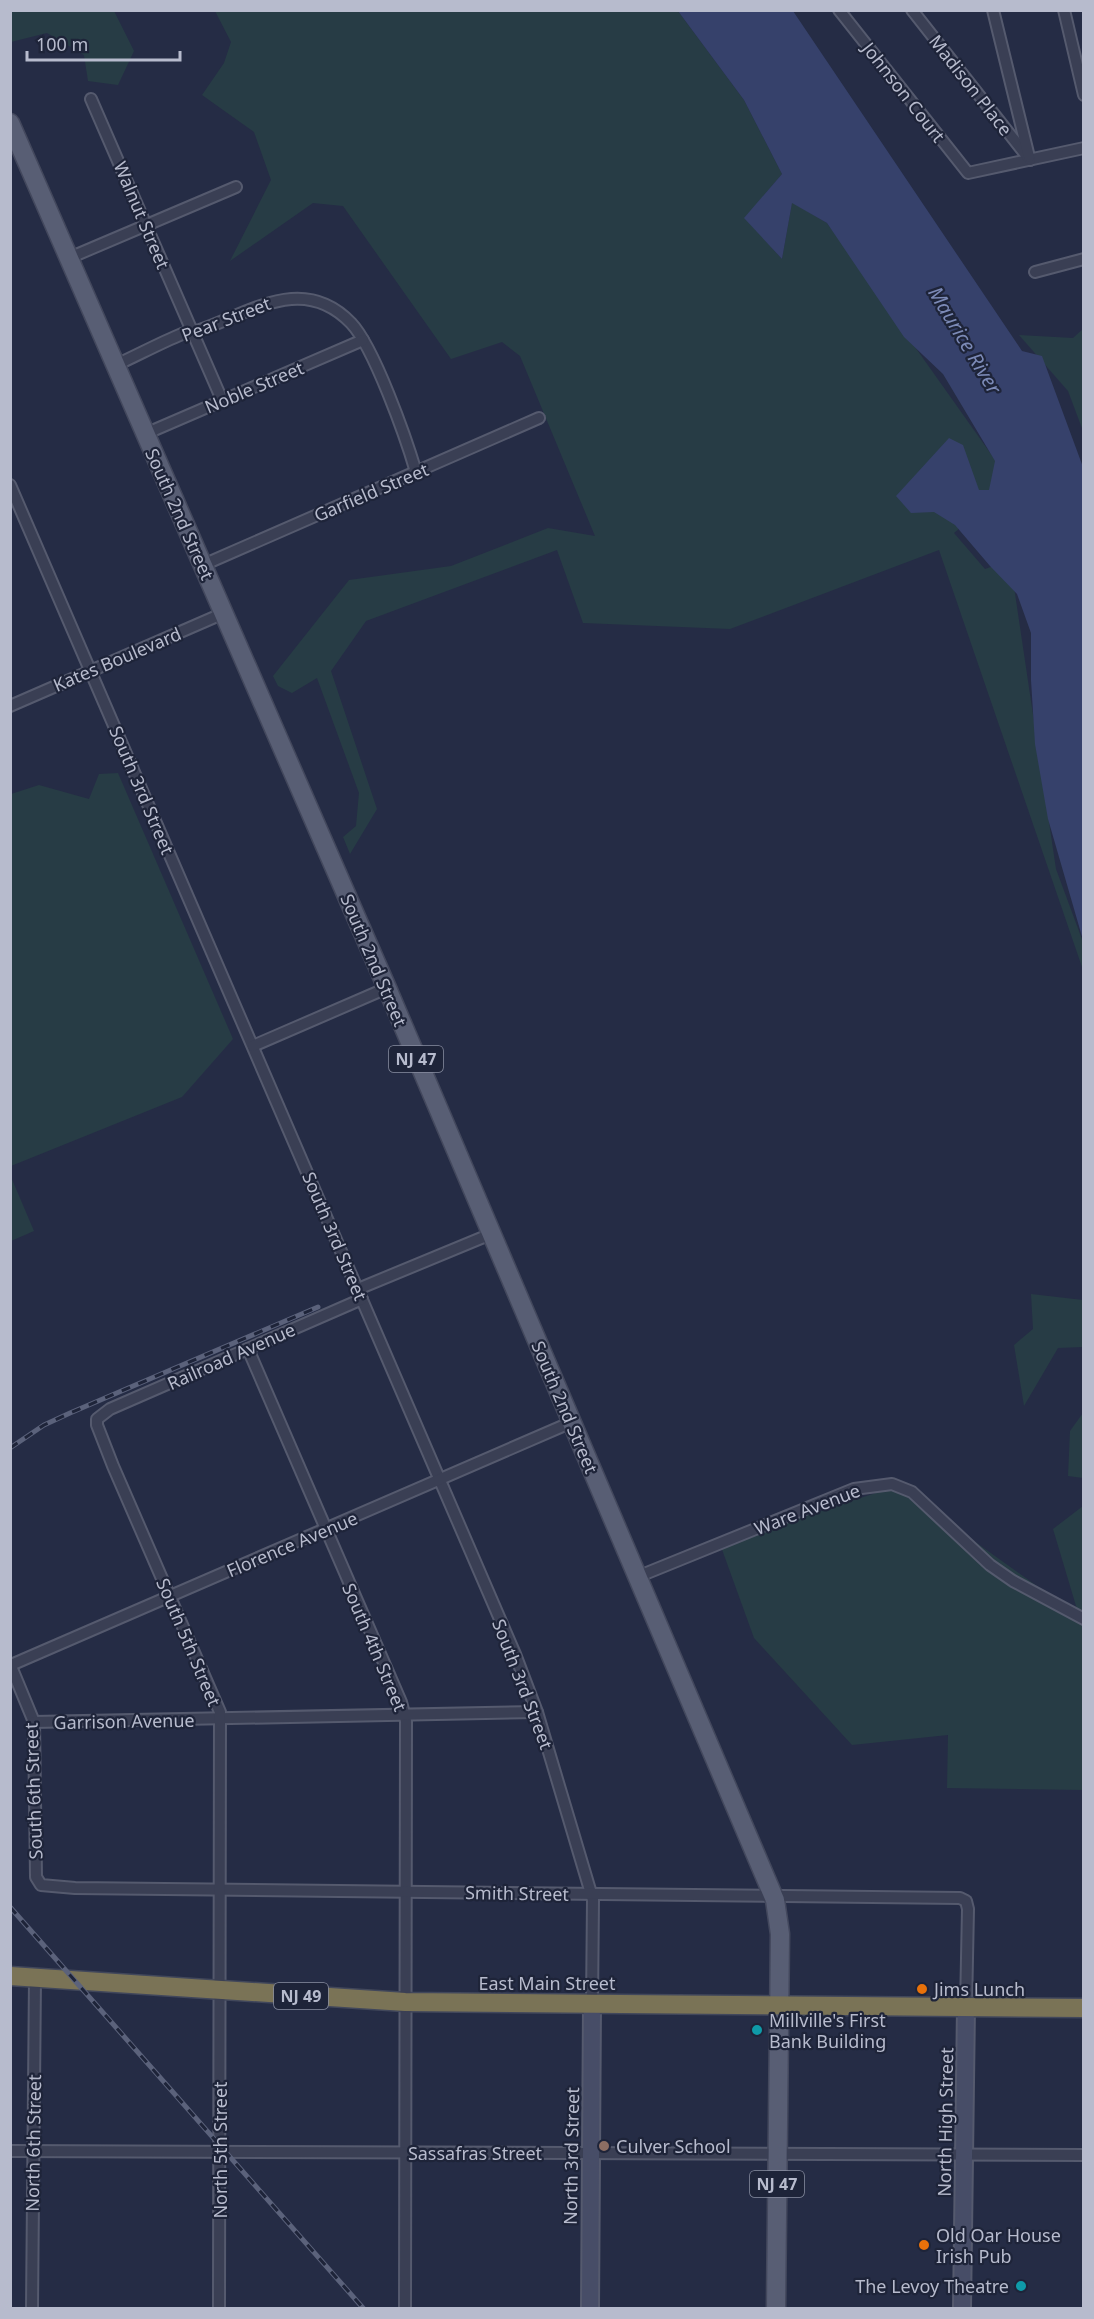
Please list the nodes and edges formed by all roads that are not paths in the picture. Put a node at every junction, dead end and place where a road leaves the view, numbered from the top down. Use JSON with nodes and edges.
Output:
{"nodes":[{"id":1,"x":839,"y":10,"type":"edge"},
{"id":2,"x":912,"y":10,"type":"edge"},
{"id":3,"x":993,"y":10,"type":"edge"},
{"id":4,"x":1064,"y":10,"type":"edge"},
{"id":5,"x":1083,"y":95,"type":"edge"},
{"id":6,"x":91,"y":99,"type":"dead end"},
{"id":7,"x":11,"y":126,"type":"edge"},
{"id":8,"x":1083,"y":148,"type":"edge"},
{"id":9,"x":1030,"y":160,"type":"junction"},
{"id":10,"x":236,"y":187,"type":"dead end"},
{"id":11,"x":146,"y":225,"type":"junction"},
{"id":12,"x":69,"y":258,"type":"junction"},
{"id":13,"x":1083,"y":259,"type":"edge"},
{"id":14,"x":1035,"y":272,"type":"dead end"},
{"id":15,"x":191,"y":332,"type":"junction"},
{"id":16,"x":363,"y":340,"type":"junction"},
{"id":17,"x":116,"y":365,"type":"junction"},
{"id":18,"x":222,"y":400,"type":"junction"},
{"id":19,"x":539,"y":418,"type":"dead end"},
{"id":20,"x":145,"y":434,"type":"junction"},
{"id":21,"x":417,"y":472,"type":"junction"},
{"id":22,"x":10,"y":485,"type":"edge"},
{"id":23,"x":203,"y":565,"type":"junction"},
{"id":24,"x":224,"y":613,"type":"junction"},
{"id":25,"x":90,"y":671,"type":"junction"},
{"id":26,"x":10,"y":706,"type":"edge"},
{"id":27,"x":387,"y":988,"type":"junction"},
{"id":28,"x":253,"y":1046,"type":"junction"},
{"id":29,"x":491,"y":1234,"type":"junction"},
{"id":30,"x":360,"y":1294,"type":"junction"},
{"id":31,"x":248,"y":1349,"type":"junction"},
{"id":32,"x":100,"y":1415,"type":"joint"},
{"id":33,"x":572,"y":1422,"type":"junction"},
{"id":34,"x":439,"y":1480,"type":"junction"},
{"id":35,"x":325,"y":1529,"type":"junction"},
{"id":36,"x":637,"y":1577,"type":"junction"},
{"id":37,"x":170,"y":1596,"type":"junction"},
{"id":38,"x":1083,"y":1619,"type":"edge"},
{"id":39,"x":11,"y":1665,"type":"edge"},
{"id":40,"x":537,"y":1712,"type":"junction"},
{"id":41,"x":405,"y":1716,"type":"junction"},
{"id":42,"x":221,"y":1720,"type":"junction"},
{"id":43,"x":34,"y":1722,"type":"junction"},
{"id":44,"x":75,"y":1888,"type":"joint"},
{"id":45,"x":221,"y":1890,"type":"junction"},
{"id":46,"x":405,"y":1892,"type":"junction"},
{"id":47,"x":591,"y":1894,"type":"junction"},
{"id":48,"x":773,"y":1896,"type":"junction"},
{"id":49,"x":10,"y":1976,"type":"edge"},
{"id":50,"x":35,"y":1978,"type":"junction"},
{"id":51,"x":221,"y":1991,"type":"junction"},
{"id":52,"x":405,"y":2002,"type":"junction"},
{"id":53,"x":592,"y":2004,"type":"junction"},
{"id":54,"x":778,"y":2006,"type":"junction"},
{"id":55,"x":966,"y":2007,"type":"junction"},
{"id":56,"x":1083,"y":2008,"type":"edge"},
{"id":57,"x":10,"y":2151,"type":"edge"},
{"id":58,"x":33,"y":2151,"type":"junction"},
{"id":59,"x":220,"y":2152,"type":"junction"},
{"id":60,"x":405,"y":2152,"type":"junction"},
{"id":61,"x":591,"y":2153,"type":"junction"},
{"id":62,"x":778,"y":2154,"type":"junction"},
{"id":63,"x":964,"y":2155,"type":"junction"},
{"id":64,"x":1083,"y":2155,"type":"edge"},
{"id":65,"x":32,"y":2308,"type":"edge"},
{"id":66,"x":219,"y":2308,"type":"edge"},
{"id":67,"x":405,"y":2308,"type":"edge"},
{"id":68,"x":590,"y":2308,"type":"edge"},
{"id":69,"x":776,"y":2308,"type":"edge"},
{"id":70,"x":962,"y":2308,"type":"edge"}],
"edges":[{"from":1,"to":9,"type":"street","name":"Johnson Court"},
{"from":2,"to":9,"type":"street","name":"Madison Place"},
{"from":3,"to":9,"type":"street"},
{"from":4,"to":5,"type":"street"},
{"from":6,"to":11,"type":"street","name":"Walnut Street"},
{"from":7,"to":12,"type":"main road","name":"South 2nd Street","number":"NJ 47"},
{"from":8,"to":9,"type":"street"},
{"from":10,"to":11,"type":"street"},
{"from":11,"to":12,"type":"street"},
{"from":11,"to":15,"type":"street","name":"Walnut Street"},
{"from":12,"to":17,"type":"main road","name":"South 2nd Street","number":"NJ 47"},
{"from":13,"to":14,"type":"street"},
{"from":15,"to":16,"type":"street","name":"Pear Street"},
{"from":15,"to":17,"type":"street","name":"Pear Street"},
{"from":15,"to":18,"type":"street","name":"Walnut Street"},
{"from":16,"to":18,"type":"street","name":"Noble Street"},
{"from":16,"to":21,"type":"street","name":"Pear Street"},
{"from":17,"to":20,"type":"main road","name":"South 2nd Street","number":"NJ 47"},
{"from":18,"to":20,"type":"street","name":"Noble Street"},
{"from":19,"to":21,"type":"street","name":"Garfield Street"},
{"from":20,"to":23,"type":"main road","name":"South 2nd Street","number":"NJ 47"},
{"from":21,"to":23,"type":"street","name":"Garfield Street"},
{"from":22,"to":25,"type":"street","name":"South 3rd Street"},
{"from":23,"to":24,"type":"main road","name":"South 2nd Street","number":"NJ 47"},
{"from":24,"to":25,"type":"street","name":"Kates Boulevard"},
{"from":24,"to":27,"type":"main road","name":"South 2nd Street","number":"NJ 47"},
{"from":25,"to":26,"type":"street","name":"Kates Boulevard"},
{"from":25,"to":28,"type":"street","name":"South 3rd Street"},
{"from":27,"to":28,"type":"street"},
{"from":27,"to":29,"type":"main road","name":"South 2nd Street","number":"NJ 47"},
{"from":28,"to":30,"type":"street","name":"South 3rd Street"},
{"from":29,"to":30,"type":"street","name":"Railroad Avenue"},
{"from":29,"to":33,"type":"main road","name":"South 2nd Street","number":"NJ 47"},
{"from":30,"to":31,"type":"street","name":"Railroad Avenue"},
{"from":30,"to":34,"type":"street","name":"South 3rd Street"},
{"from":31,"to":32,"type":"street","name":"Railroad Avenue"},
{"from":31,"to":35,"type":"street","name":"South 4th Street"},
{"from":32,"to":37,"type":"street","name":"South 5th Street"},
{"from":33,"to":34,"type":"street","name":"Florence Avenue"},
{"from":33,"to":36,"type":"main road","name":"South 2nd Street","number":"NJ 47"},
{"from":34,"to":35,"type":"street","name":"Florence Avenue"},
{"from":34,"to":40,"type":"street","name":"South 3rd Street"},
{"from":35,"to":37,"type":"street","name":"Florence Avenue"},
{"from":35,"to":41,"type":"street","name":"South 4th Street"},
{"from":36,"to":38,"type":"street","name":"Ware Avenue"},
{"from":36,"to":48,"type":"main road","name":"South 2nd Street","number":"NJ 47"},
{"from":37,"to":39,"type":"street","name":"Florence Avenue"},
{"from":37,"to":42,"type":"street","name":"South 5th Street"},
{"from":39,"to":43,"type":"street","name":"South 6th Street"},
{"from":40,"to":41,"type":"street","name":"Garrison Avenue"},
{"from":40,"to":47,"type":"street","name":"South 3rd Street"},
{"from":41,"to":42,"type":"street","name":"Garrison Avenue"},
{"from":41,"to":46,"type":"street","name":"South 4th Street"},
{"from":42,"to":43,"type":"street","name":"Garrison Avenue"},
{"from":42,"to":45,"type":"street","name":"South 5th Street"},
{"from":43,"to":44,"type":"street","name":"South 6th Street"},
{"from":44,"to":45,"type":"street","name":"Smith Street"},
{"from":45,"to":46,"type":"street","name":"Smith Street"},
{"from":45,"to":51,"type":"street","name":"South 5th Street"},
{"from":46,"to":47,"type":"street","name":"Smith Street"},
{"from":46,"to":52,"type":"street","name":"South 4th Street"},
{"from":47,"to":48,"type":"street","name":"Smith Street"},
{"from":47,"to":53,"type":"street","name":"South 3rd Street"},
{"from":48,"to":54,"type":"main road","name":"South 2nd Street","number":"NJ 47"},
{"from":48,"to":55,"type":"street","name":"Smith Street"},
{"from":49,"to":50,"type":"highway","name":"East Main Street","number":"NJ 49"},
{"from":50,"to":51,"type":"highway","name":"East Main Street","number":"NJ 49"},
{"from":50,"to":58,"type":"street","name":"North 6th Street"},
{"from":51,"to":52,"type":"highway","name":"East Main Street","number":"NJ 49"},
{"from":51,"to":59,"type":"street","name":"North 5th Street"},
{"from":52,"to":53,"type":"highway","name":"East Main Street","number":"NJ 49"},
{"from":52,"to":60,"type":"street","name":"South 4th Street"},
{"from":53,"to":54,"type":"highway","name":"East Main Street","number":"NJ 49"},
{"from":53,"to":61,"type":"street","name":"North 3rd Street"},
{"from":54,"to":55,"type":"highway","name":"East Main Street","number":"NJ 49"},
{"from":54,"to":62,"type":"main road","number":"NJ 47"},
{"from":55,"to":56,"type":"highway","name":"East Main Street","number":"NJ 49"},
{"from":55,"to":63,"type":"street","name":"North High Street"},
{"from":57,"to":58,"type":"street","name":"Sassafras Street"},
{"from":58,"to":59,"type":"street","name":"Sassafras Street"},
{"from":58,"to":65,"type":"street","name":"North 6th Street"},
{"from":59,"to":60,"type":"street","name":"Sassafras Street"},
{"from":59,"to":66,"type":"street","name":"North 5th Street"},
{"from":60,"to":61,"type":"street","name":"Sassafras Street"},
{"from":60,"to":67,"type":"street","name":"South 4th Street"},
{"from":61,"to":62,"type":"street","name":"Sassafras Street"},
{"from":61,"to":68,"type":"street","name":"North 3rd Street"},
{"from":62,"to":63,"type":"street","name":"Sassafras Street"},
{"from":62,"to":69,"type":"main road","number":"NJ 47"},
{"from":63,"to":64,"type":"street","name":"Sassafras Street"},
{"from":63,"to":70,"type":"street","name":"North High Street"}]}
